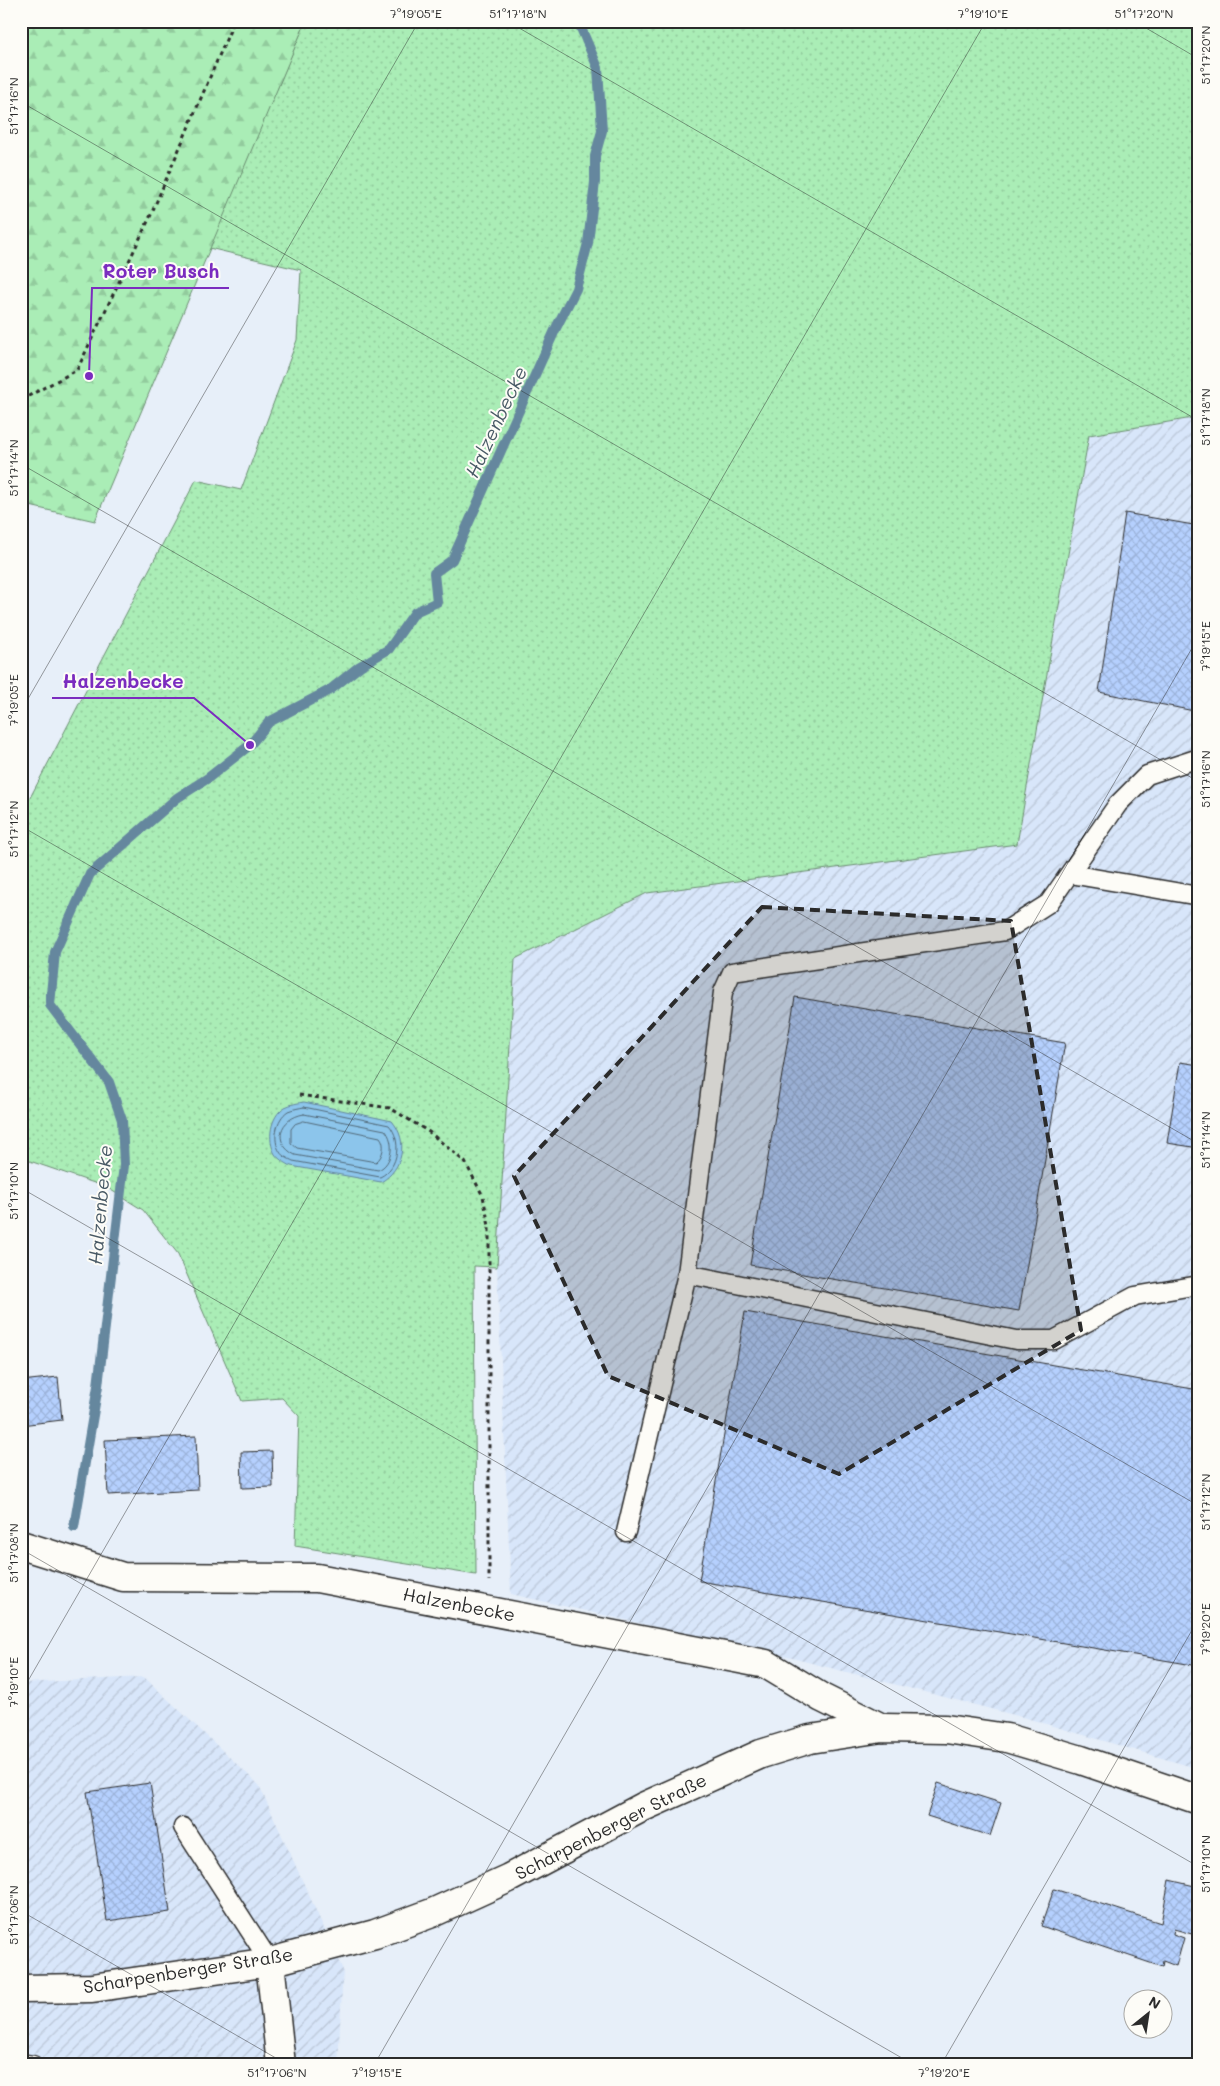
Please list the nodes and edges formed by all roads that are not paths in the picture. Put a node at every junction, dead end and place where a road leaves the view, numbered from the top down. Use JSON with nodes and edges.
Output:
{"nodes":[{"id":1,"x":1199,"y":758,"type":"edge"},
{"id":2,"x":1070,"y":874,"type":"junction"},
{"id":3,"x":1199,"y":896,"type":"edge"},
{"id":4,"x":687,"y":1274,"type":"junction"},
{"id":5,"x":1199,"y":1284,"type":"edge"},
{"id":6,"x":626,"y":1532,"type":"dead end"},
{"id":7,"x":21,"y":1545,"type":"edge"},
{"id":8,"x":882,"y":1728,"type":"junction"},
{"id":9,"x":1199,"y":1800,"type":"edge"},
{"id":10,"x":182,"y":1827,"type":"dead end"},
{"id":11,"x":270,"y":1962,"type":"junction"},
{"id":12,"x":21,"y":1989,"type":"edge"},
{"id":13,"x":21,"y":2063,"type":"edge"},
{"id":14,"x":33,"y":2065,"type":"edge"},
{"id":15,"x":281,"y":2065,"type":"edge"}],
"edges":[{"from":1,"to":2,"type":"lane"},
{"from":2,"to":3,"type":"lane"},
{"from":2,"to":4,"type":"lane"},
{"from":4,"to":5,"type":"lane"},
{"from":4,"to":6,"type":"lane"},
{"from":7,"to":8,"type":"street","name":"Halzenbecke"},
{"from":8,"to":9,"type":"street","name":"Scharpenberger Straße"},
{"from":8,"to":11,"type":"street","name":"Scharpenberger Straße"},
{"from":10,"to":11,"type":"lane"},
{"from":11,"to":12,"type":"street","name":"Scharpenberger Straße"},
{"from":11,"to":15,"type":"street"},
{"from":13,"to":14,"type":"lane"}]}
